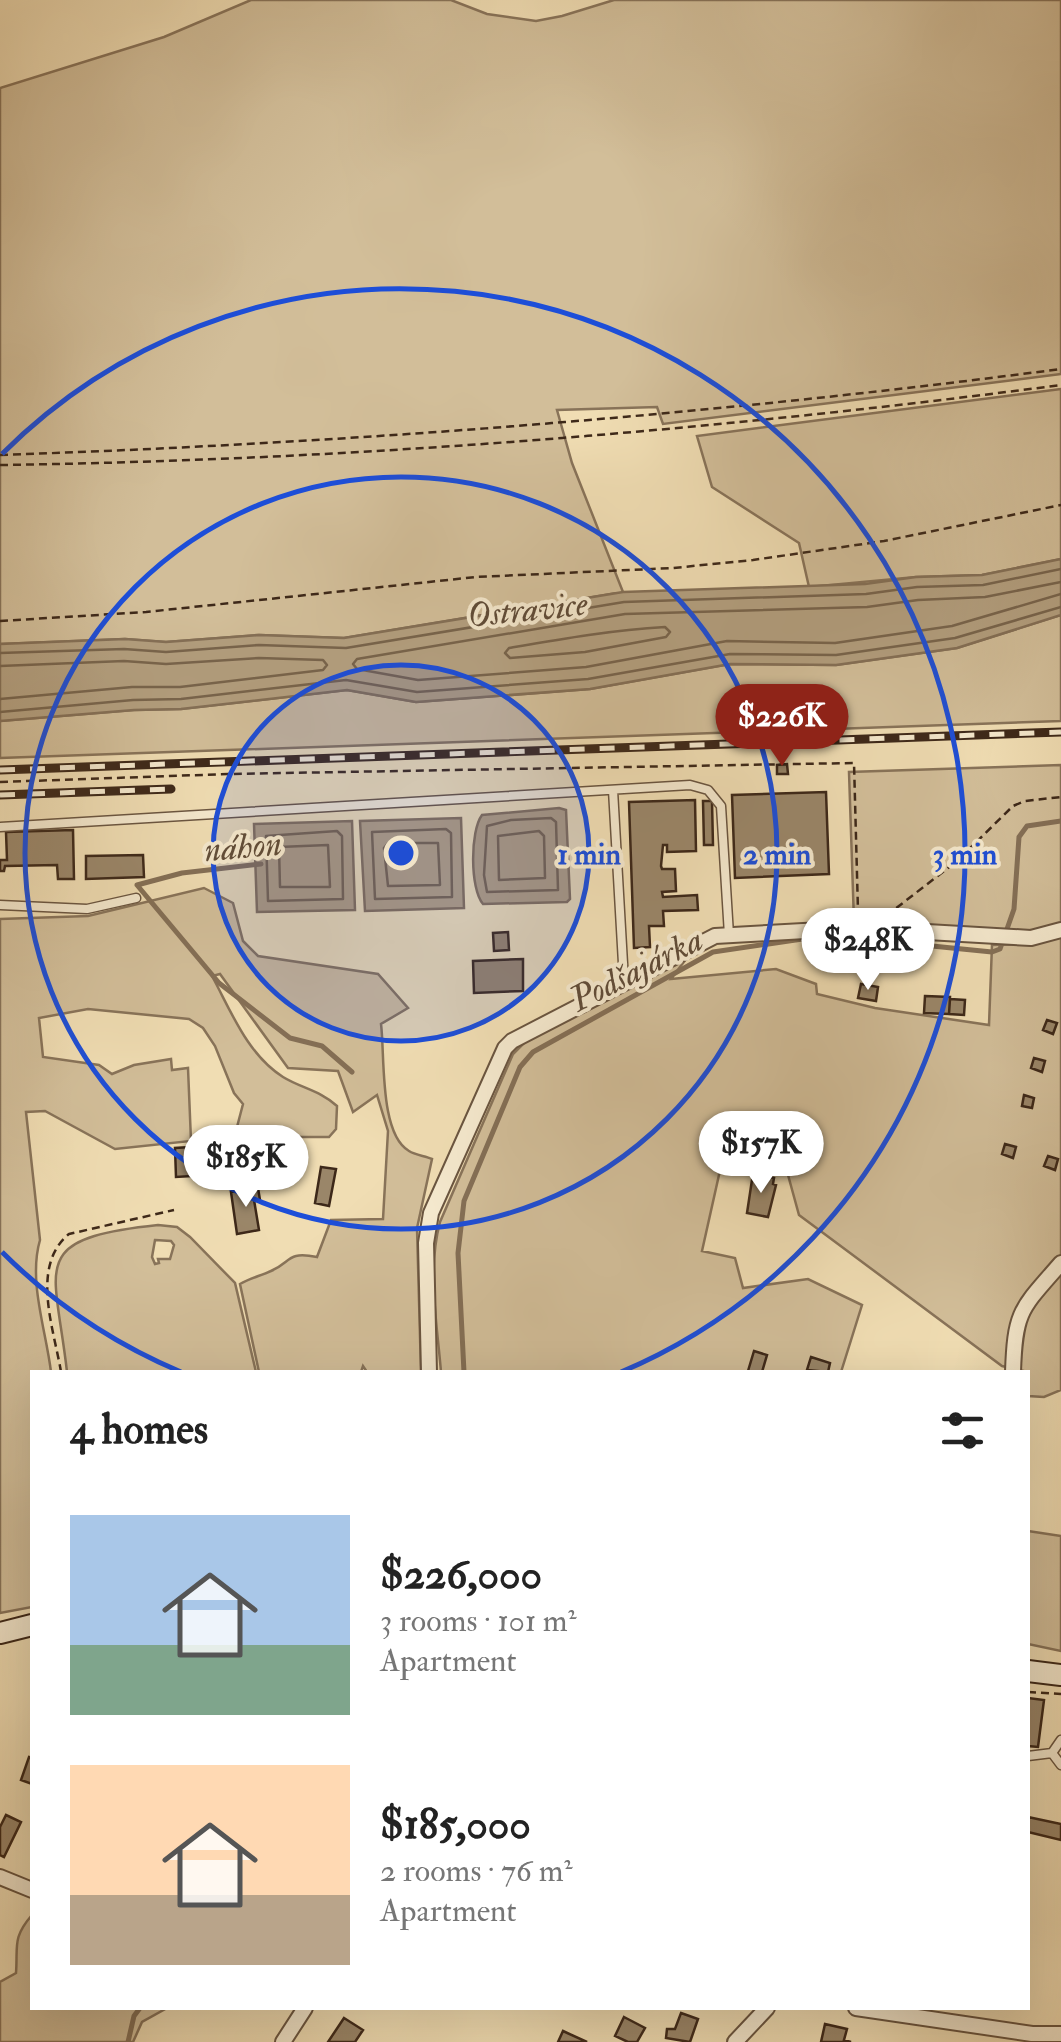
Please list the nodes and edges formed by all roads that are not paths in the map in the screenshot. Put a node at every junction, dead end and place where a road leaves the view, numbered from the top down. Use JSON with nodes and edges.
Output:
{"nodes":[{"id":1,"x":613,"y":790,"type":"junction"},
{"id":2,"x":0,"y":827,"type":"edge"},
{"id":3,"x":136,"y":898,"type":"dead end"},
{"id":4,"x":0,"y":905,"type":"edge"},
{"id":5,"x":1061,"y":930,"type":"edge"},
{"id":6,"x":729,"y":934,"type":"junction"},
{"id":7,"x":624,"y":981,"type":"junction"},
{"id":8,"x":1061,"y":1263,"type":"edge"},
{"id":9,"x":428,"y":1370,"type":"edge"},
{"id":10,"x":1013,"y":1370,"type":"edge"},
{"id":11,"x":30,"y":1626,"type":"edge"},
{"id":12,"x":0,"y":1633,"type":"edge"},
{"id":13,"x":1030,"y":1671,"type":"edge"},
{"id":14,"x":1061,"y":1675,"type":"edge"},
{"id":15,"x":1061,"y":1740,"type":"edge"},
{"id":16,"x":1052,"y":1752,"type":"junction"},
{"id":17,"x":1030,"y":1756,"type":"edge"},
{"id":18,"x":1061,"y":1765,"type":"edge"},
{"id":19,"x":0,"y":1877,"type":"edge"},
{"id":20,"x":30,"y":1889,"type":"edge"},
{"id":21,"x":304,"y":2010,"type":"edge"},
{"id":22,"x":765,"y":2010,"type":"edge"},
{"id":23,"x":868,"y":2010,"type":"edge"},
{"id":24,"x":1061,"y":2034,"type":"edge"},
{"id":25,"x":1032,"y":2038,"type":"edge"},
{"id":26,"x":283,"y":2042,"type":"edge"},
{"id":27,"x":735,"y":2042,"type":"edge"}],
"edges":[{"from":1,"to":2,"type":"lane"},
{"from":1,"to":6,"type":"lane"},
{"from":1,"to":7,"type":"lane"},
{"from":3,"to":4,"type":"lane"},
{"from":5,"to":6,"type":"street"},
{"from":6,"to":7,"type":"street"},
{"from":7,"to":9,"type":"street"},
{"from":8,"to":10,"type":"street"},
{"from":11,"to":12,"type":"main road"},
{"from":13,"to":14,"type":"main road"},
{"from":15,"to":16,"type":"lane"},
{"from":16,"to":17,"type":"lane"},
{"from":16,"to":18,"type":"lane"},
{"from":19,"to":20,"type":"street"},
{"from":21,"to":26,"type":"street"},
{"from":22,"to":27,"type":"street"},
{"from":23,"to":25,"type":"street"},
{"from":24,"to":25,"type":"street"}]}
